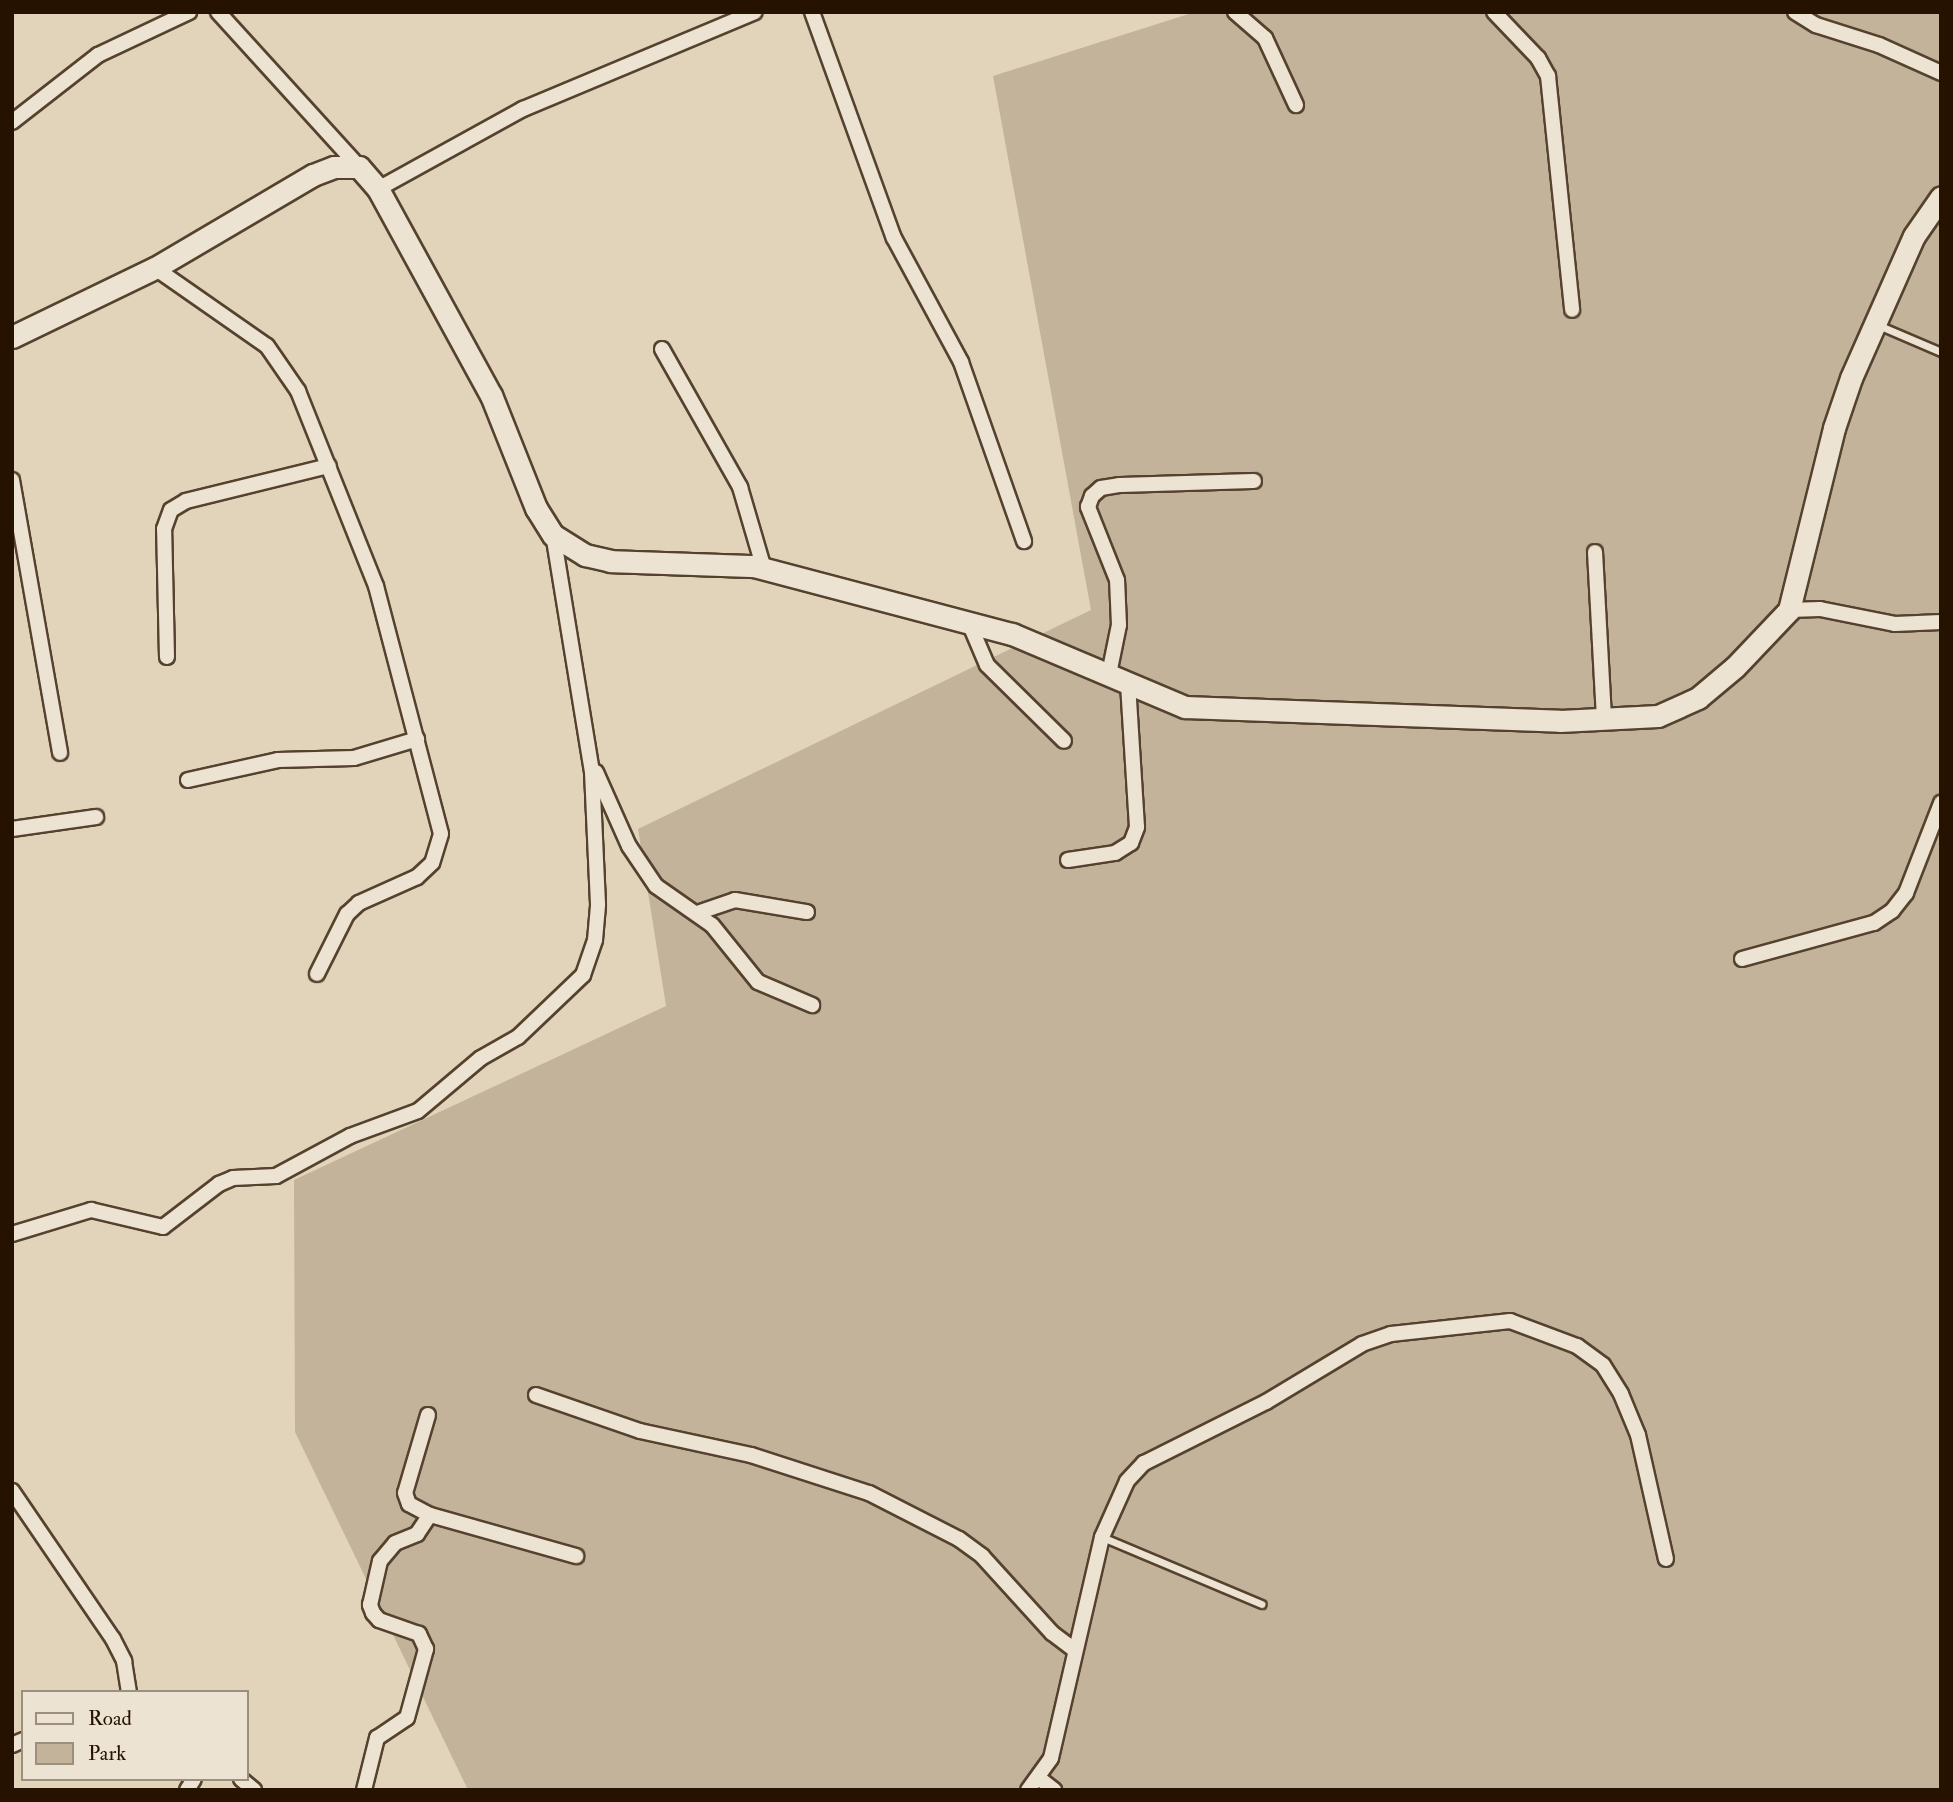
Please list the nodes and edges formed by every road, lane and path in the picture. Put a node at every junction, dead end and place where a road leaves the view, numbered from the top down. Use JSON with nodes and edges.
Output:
{"nodes":[{"id":1,"x":189,"y":12,"type":"edge"},
{"id":2,"x":218,"y":12,"type":"edge"},
{"id":3,"x":755,"y":12,"type":"edge"},
{"id":4,"x":812,"y":12,"type":"edge"},
{"id":5,"x":1235,"y":12,"type":"edge"},
{"id":6,"x":1494,"y":12,"type":"edge"},
{"id":7,"x":1795,"y":12,"type":"edge"},
{"id":8,"x":730,"y":18,"type":"edge"},
{"id":9,"x":1941,"y":73,"type":"edge"},
{"id":10,"x":1296,"y":106,"type":"dead end"},
{"id":11,"x":12,"y":122,"type":"edge"},
{"id":12,"x":359,"y":167,"type":"junction"},
{"id":13,"x":378,"y":189,"type":"junction"},
{"id":14,"x":1941,"y":197,"type":"edge"},
{"id":15,"x":155,"y":268,"type":"junction"},
{"id":16,"x":1572,"y":310,"type":"dead end"},
{"id":17,"x":1874,"y":323,"type":"junction"},
{"id":18,"x":12,"y":337,"type":"edge"},
{"id":19,"x":662,"y":349,"type":"dead end"},
{"id":20,"x":1941,"y":352,"type":"edge"},
{"id":21,"x":329,"y":466,"type":"junction"},
{"id":22,"x":12,"y":480,"type":"edge"},
{"id":23,"x":1254,"y":481,"type":"dead end"},
{"id":24,"x":553,"y":535,"type":"junction"},
{"id":25,"x":1024,"y":541,"type":"dead end"},
{"id":26,"x":1595,"y":552,"type":"dead end"},
{"id":27,"x":764,"y":569,"type":"junction"},
{"id":28,"x":1788,"y":610,"type":"junction"},
{"id":29,"x":1941,"y":622,"type":"edge"},
{"id":30,"x":970,"y":625,"type":"junction"},
{"id":31,"x":167,"y":657,"type":"dead end"},
{"id":32,"x":1118,"y":679,"type":"junction"},
{"id":33,"x":1604,"y":720,"type":"junction"},
{"id":34,"x":417,"y":739,"type":"junction"},
{"id":35,"x":1064,"y":741,"type":"dead end"},
{"id":36,"x":60,"y":752,"type":"dead end"},
{"id":37,"x":591,"y":761,"type":"junction"},
{"id":38,"x":188,"y":780,"type":"dead end"},
{"id":39,"x":1941,"y":803,"type":"edge"},
{"id":40,"x":96,"y":817,"type":"dead end"},
{"id":41,"x":12,"y":829,"type":"edge"},
{"id":42,"x":1068,"y":860,"type":"dead end"},
{"id":43,"x":696,"y":912,"type":"junction"},
{"id":44,"x":807,"y":912,"type":"dead end"},
{"id":45,"x":1742,"y":959,"type":"dead end"},
{"id":46,"x":317,"y":974,"type":"dead end"},
{"id":47,"x":812,"y":1005,"type":"dead end"},
{"id":48,"x":12,"y":1234,"type":"edge"},
{"id":49,"x":536,"y":1395,"type":"dead end"},
{"id":50,"x":428,"y":1415,"type":"dead end"},
{"id":51,"x":12,"y":1492,"type":"edge"},
{"id":52,"x":430,"y":1516,"type":"junction"},
{"id":53,"x":1102,"y":1537,"type":"junction"},
{"id":54,"x":576,"y":1556,"type":"dead end"},
{"id":55,"x":1666,"y":1559,"type":"dead end"},
{"id":56,"x":1261,"y":1604,"type":"dead end"},
{"id":57,"x":1073,"y":1649,"type":"junction"},
{"id":58,"x":129,"y":1690,"type":"edge"},
{"id":59,"x":1040,"y":1779,"type":"junction"},
{"id":60,"x":364,"y":1790,"type":"edge"},
{"id":61,"x":1028,"y":1790,"type":"edge"},
{"id":62,"x":1055,"y":1790,"type":"edge"}],
"edges":[{"from":1,"to":11,"type":"street"},
{"from":2,"to":12,"type":"street"},
{"from":3,"to":8,"type":"street"},
{"from":4,"to":25,"type":"street"},
{"from":5,"to":10,"type":"street"},
{"from":6,"to":16,"type":"street"},
{"from":7,"to":9,"type":"street"},
{"from":8,"to":13,"type":"street"},
{"from":12,"to":13,"type":"street"},
{"from":12,"to":15,"type":"street"},
{"from":13,"to":24,"type":"street"},
{"from":14,"to":17,"type":"street"},
{"from":15,"to":18,"type":"street"},
{"from":15,"to":21,"type":"street"},
{"from":17,"to":20,"type":"lane"},
{"from":17,"to":28,"type":"street"},
{"from":19,"to":27,"type":"street"},
{"from":21,"to":31,"type":"street"},
{"from":21,"to":34,"type":"street"},
{"from":22,"to":36,"type":"street"},
{"from":23,"to":32,"type":"street"},
{"from":24,"to":27,"type":"street"},
{"from":24,"to":37,"type":"street"},
{"from":26,"to":33,"type":"street"},
{"from":27,"to":30,"type":"street"},
{"from":28,"to":29,"type":"street"},
{"from":28,"to":33,"type":"street"},
{"from":30,"to":32,"type":"street"},
{"from":30,"to":35,"type":"street"},
{"from":32,"to":33,"type":"street"},
{"from":32,"to":42,"type":"street"},
{"from":34,"to":38,"type":"street"},
{"from":34,"to":46,"type":"street"},
{"from":37,"to":43,"type":"street"},
{"from":37,"to":48,"type":"street"},
{"from":39,"to":45,"type":"street"},
{"from":40,"to":41,"type":"street"},
{"from":43,"to":44,"type":"street"},
{"from":43,"to":47,"type":"street"},
{"from":49,"to":57,"type":"street"},
{"from":50,"to":52,"type":"street"},
{"from":51,"to":58,"type":"street"},
{"from":52,"to":54,"type":"street"},
{"from":52,"to":60,"type":"street"},
{"from":53,"to":55,"type":"street"},
{"from":53,"to":56,"type":"lane"},
{"from":53,"to":57,"type":"street"},
{"from":57,"to":59,"type":"street"},
{"from":59,"to":61,"type":"street"},
{"from":59,"to":62,"type":"street"}]}
